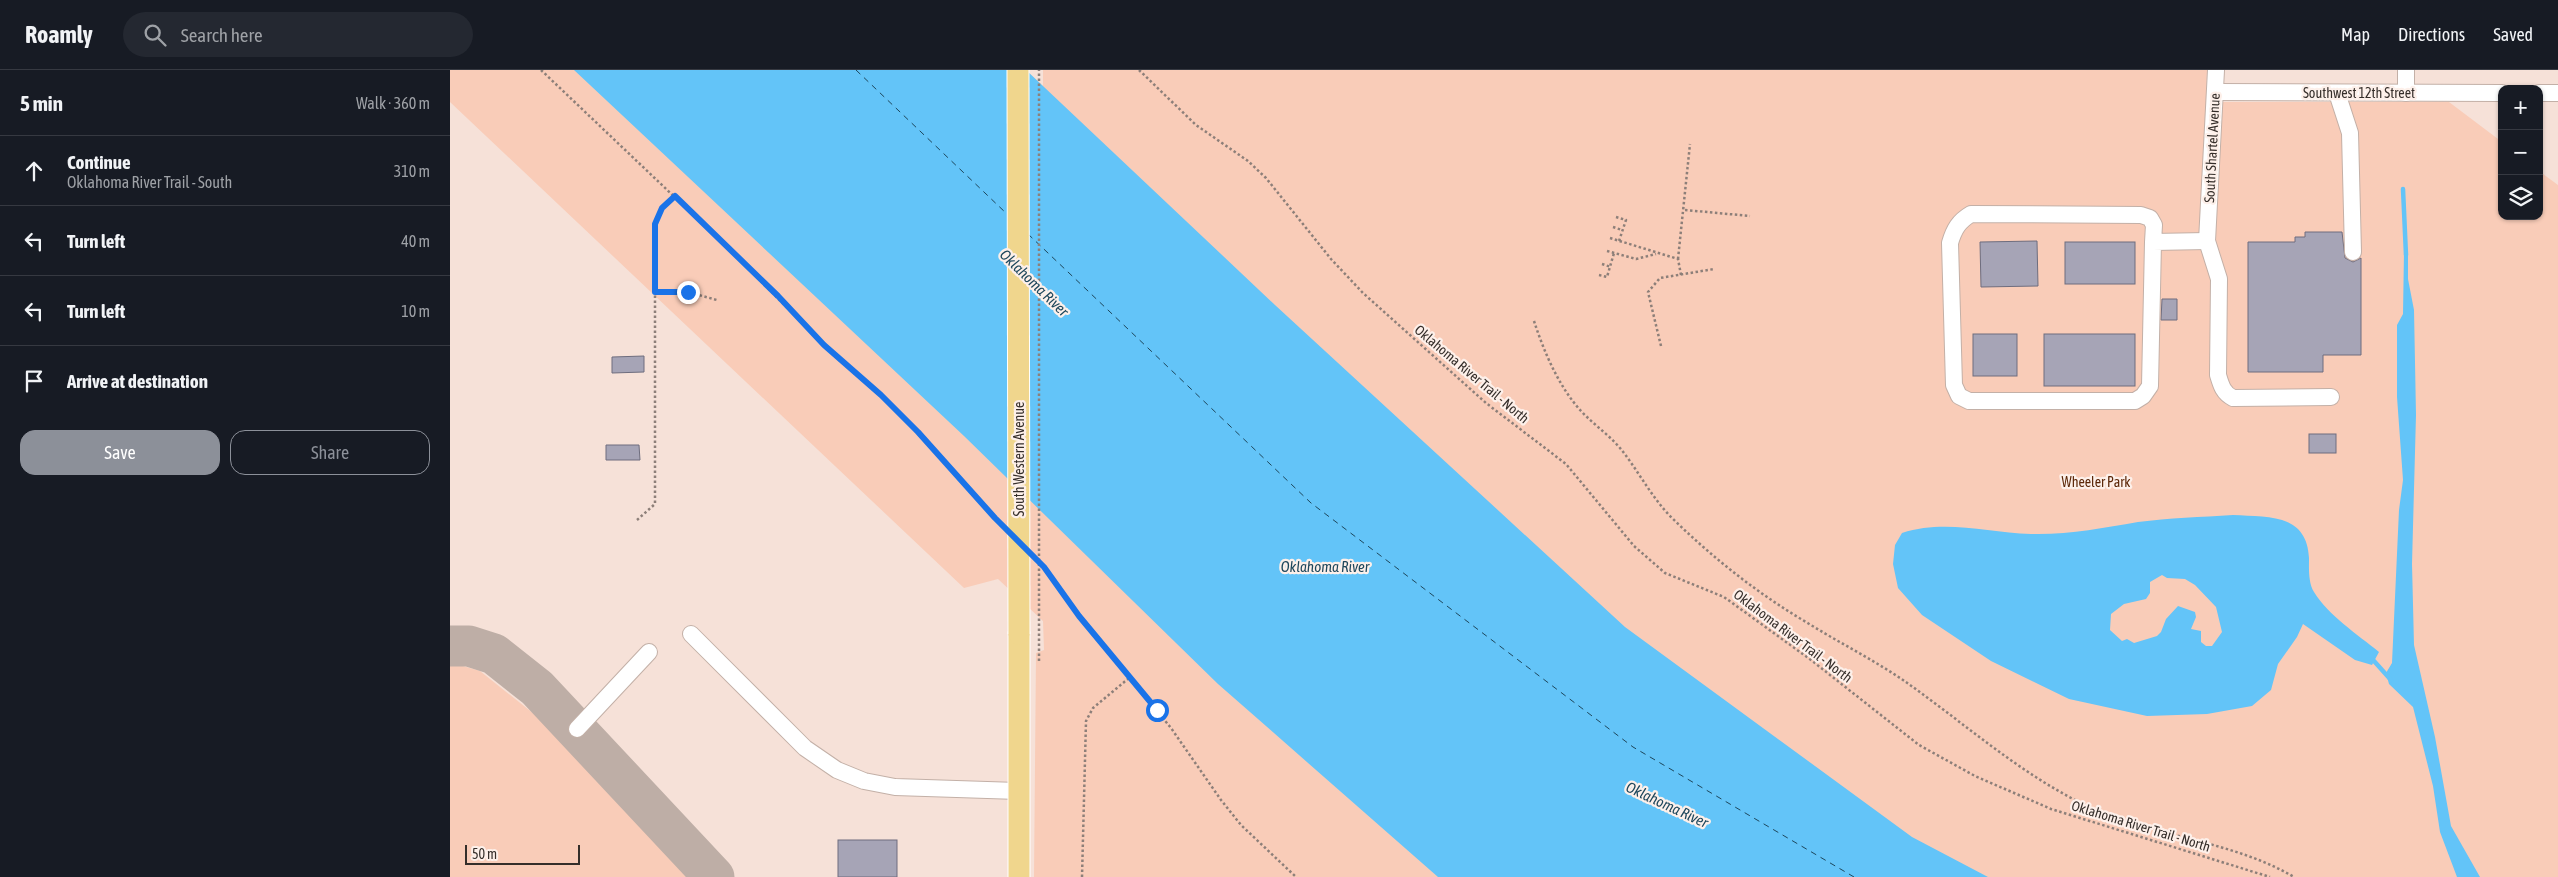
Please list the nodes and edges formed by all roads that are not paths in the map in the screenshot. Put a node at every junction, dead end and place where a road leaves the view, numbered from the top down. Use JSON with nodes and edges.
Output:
{"nodes":[{"id":1,"x":1018,"y":70,"type":"edge"},
{"id":2,"x":2216,"y":70,"type":"edge"},
{"id":3,"x":2406,"y":70,"type":"edge"},
{"id":4,"x":2216,"y":92,"type":"junction"},
{"id":5,"x":2337,"y":93,"type":"junction"},
{"id":6,"x":2406,"y":93,"type":"junction"},
{"id":7,"x":2498,"y":93,"type":"edge"},
{"id":8,"x":2543,"y":93,"type":"edge"},
{"id":9,"x":2558,"y":93,"type":"edge"},
{"id":10,"x":2207,"y":233,"type":"junction"},
{"id":11,"x":2153,"y":242,"type":"junction"},
{"id":12,"x":2353,"y":252,"type":"dead end"},
{"id":13,"x":2331,"y":397,"type":"dead end"},
{"id":14,"x":691,"y":634,"type":"dead end"},
{"id":15,"x":649,"y":652,"type":"dead end"},
{"id":16,"x":577,"y":729,"type":"dead end"},
{"id":17,"x":1018,"y":791,"type":"junction"},
{"id":18,"x":1018,"y":877,"type":"edge"}],
"edges":[{"from":1,"to":17,"type":"main road","name":"South Western Avenue","bridge":true},
{"from":2,"to":4,"type":"street","name":"South Shartel Avenue"},
{"from":3,"to":6,"type":"street"},
{"from":4,"to":5,"type":"street","name":"Southwest 12th Street"},
{"from":4,"to":10,"type":"street","name":"South Shartel Avenue"},
{"from":5,"to":6,"type":"street","name":"Southwest 12th Street"},
{"from":5,"to":12,"type":"street"},
{"from":6,"to":7,"type":"street","name":"Southwest 12th Street"},
{"from":8,"to":9,"type":"street"},
{"from":10,"to":11,"type":"street"},
{"from":10,"to":13,"type":"street","name":"South Shartel Avenue"},
{"from":11,"to":11,"type":"street"},
{"from":14,"to":17,"type":"street"},
{"from":15,"to":16,"type":"street"},
{"from":17,"to":18,"type":"main road","name":"South Western Avenue"}]}
